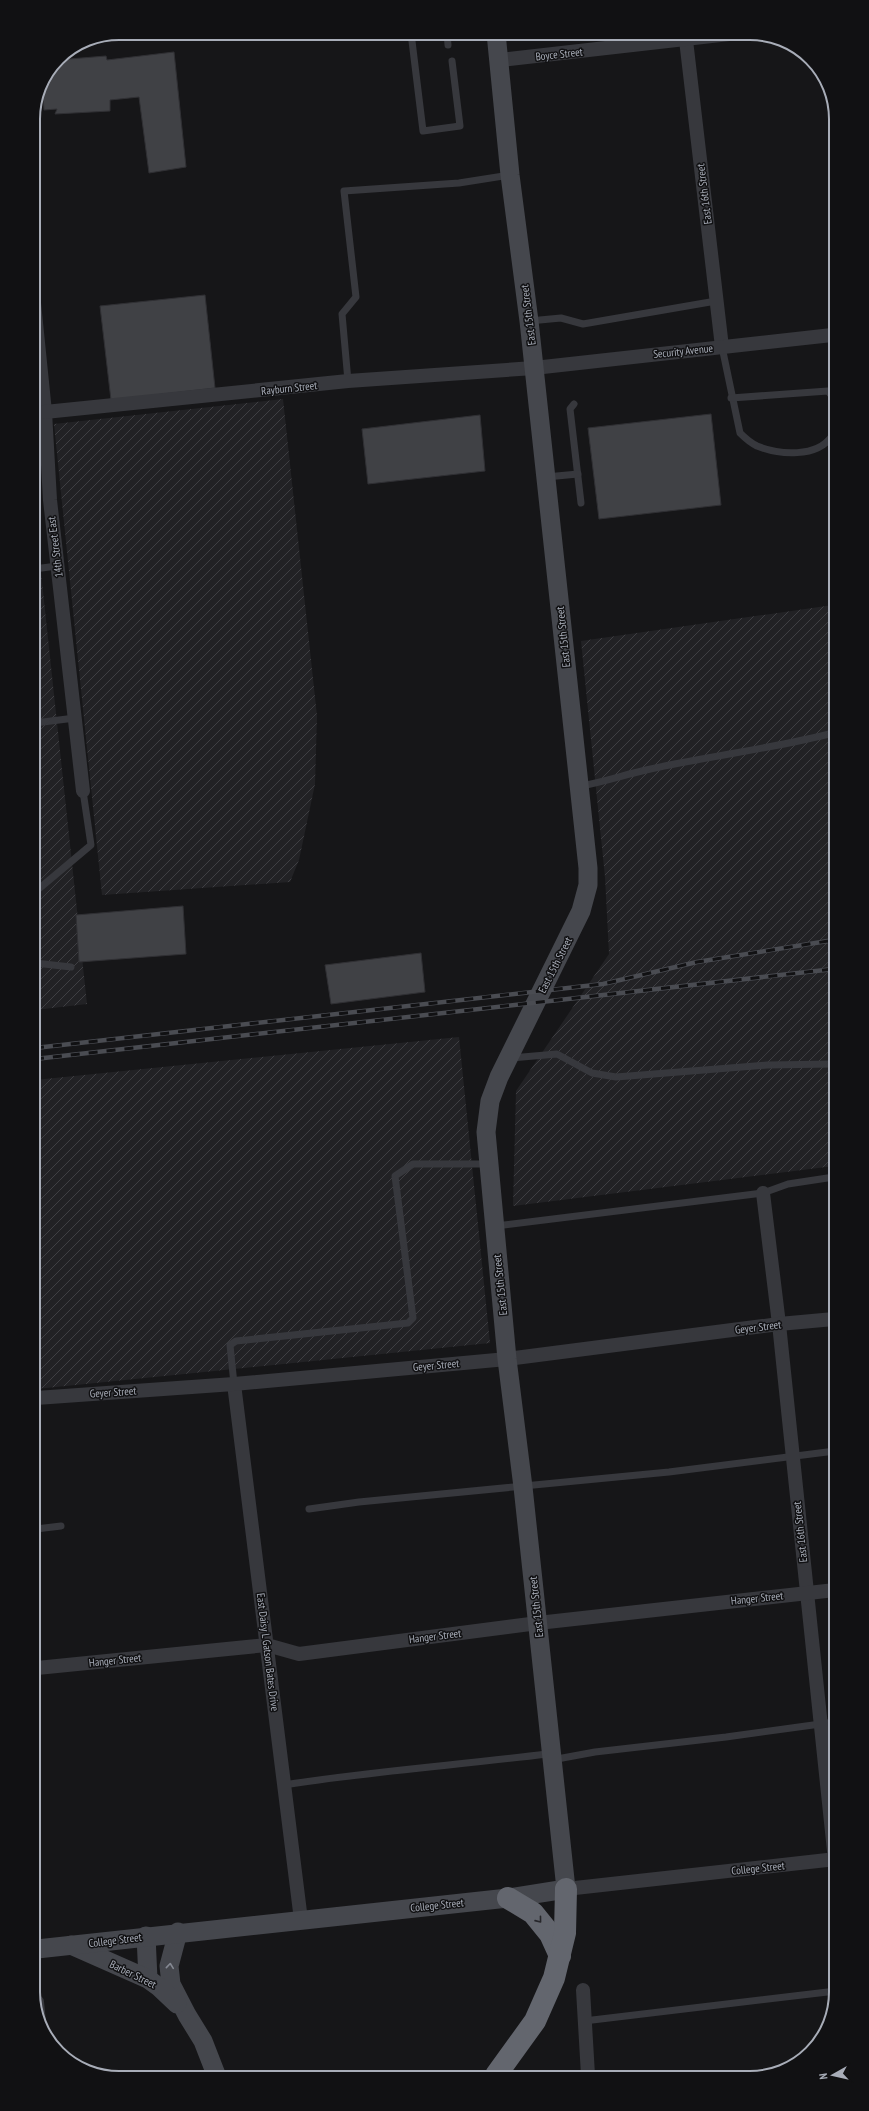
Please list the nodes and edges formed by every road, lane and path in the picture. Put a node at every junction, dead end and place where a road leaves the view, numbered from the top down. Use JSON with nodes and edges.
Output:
{"nodes":[{"id":1,"x":412,"y":40,"type":"edge"},
{"id":2,"x":447,"y":40,"type":"edge"},
{"id":3,"x":497,"y":40,"type":"edge"},
{"id":4,"x":686,"y":40,"type":"joint"},
{"id":5,"x":448,"y":45,"type":"dead end"},
{"id":6,"x":500,"y":60,"type":"junction"},
{"id":7,"x":452,"y":61,"type":"dead end"},
{"id":8,"x":510,"y":175,"type":"junction"},
{"id":9,"x":716,"y":301,"type":"junction"},
{"id":10,"x":529,"y":321,"type":"junction"},
{"id":11,"x":829,"y":335,"type":"edge"},
{"id":12,"x":722,"y":347,"type":"junction"},
{"id":13,"x":534,"y":368,"type":"junction"},
{"id":14,"x":40,"y":380,"type":"edge"},
{"id":15,"x":348,"y":381,"type":"junction"},
{"id":16,"x":829,"y":392,"type":"edge"},
{"id":17,"x":731,"y":398,"type":"junction"},
{"id":18,"x":574,"y":404,"type":"dead end"},
{"id":19,"x":45,"y":412,"type":"junction"},
{"id":20,"x":829,"y":439,"type":"edge"},
{"id":21,"x":578,"y":474,"type":"junction"},
{"id":22,"x":546,"y":477,"type":"junction"},
{"id":23,"x":581,"y":503,"type":"dead end"},
{"id":24,"x":57,"y":566,"type":"junction"},
{"id":25,"x":40,"y":568,"type":"edge"},
{"id":26,"x":75,"y":718,"type":"junction"},
{"id":27,"x":40,"y":722,"type":"edge"},
{"id":28,"x":829,"y":735,"type":"edge"},
{"id":29,"x":579,"y":786,"type":"junction"},
{"id":30,"x":83,"y":791,"type":"joint"},
{"id":31,"x":40,"y":888,"type":"edge"},
{"id":32,"x":40,"y":964,"type":"edge"},
{"id":33,"x":71,"y":968,"type":"dead end"},
{"id":34,"x":508,"y":1058,"type":"junction"},
{"id":35,"x":829,"y":1064,"type":"edge"},
{"id":36,"x":488,"y":1164,"type":"junction"},
{"id":37,"x":829,"y":1178,"type":"edge"},
{"id":38,"x":764,"y":1193,"type":"junction"},
{"id":39,"x":494,"y":1226,"type":"junction"},
{"id":40,"x":829,"y":1319,"type":"edge"},
{"id":41,"x":779,"y":1324,"type":"junction"},
{"id":42,"x":508,"y":1358,"type":"junction"},
{"id":43,"x":234,"y":1384,"type":"junction"},
{"id":44,"x":40,"y":1398,"type":"edge"},
{"id":45,"x":829,"y":1453,"type":"edge"},
{"id":46,"x":792,"y":1457,"type":"junction"},
{"id":47,"x":523,"y":1487,"type":"junction"},
{"id":48,"x":309,"y":1509,"type":"dead end"},
{"id":49,"x":61,"y":1526,"type":"dead end"},
{"id":50,"x":40,"y":1529,"type":"edge"},
{"id":51,"x":829,"y":1591,"type":"edge"},
{"id":52,"x":806,"y":1593,"type":"junction"},
{"id":53,"x":538,"y":1623,"type":"junction"},
{"id":54,"x":267,"y":1645,"type":"junction"},
{"id":55,"x":40,"y":1668,"type":"edge"},
{"id":56,"x":829,"y":1723,"type":"edge"},
{"id":57,"x":820,"y":1724,"type":"junction"},
{"id":58,"x":552,"y":1757,"type":"junction"},
{"id":59,"x":284,"y":1785,"type":"junction"},
{"id":60,"x":829,"y":1807,"type":"edge"},
{"id":61,"x":829,"y":1864,"type":"edge"},
{"id":62,"x":566,"y":1889,"type":"junction"},
{"id":63,"x":508,"y":1898,"type":"junction"},
{"id":64,"x":301,"y":1920,"type":"junction"},
{"id":65,"x":178,"y":1932,"type":"junction"},
{"id":66,"x":146,"y":1936,"type":"junction"},
{"id":67,"x":71,"y":1945,"type":"junction"},
{"id":68,"x":40,"y":1949,"type":"edge"},
{"id":69,"x":560,"y":1956,"type":"junction"},
{"id":70,"x":148,"y":1980,"type":"junction"},
{"id":71,"x":582,"y":1990,"type":"dead end"},
{"id":72,"x":829,"y":1992,"type":"edge"},
{"id":73,"x":187,"y":2015,"type":"junction"},
{"id":74,"x":584,"y":2021,"type":"junction"},
{"id":75,"x":215,"y":2071,"type":"edge"},
{"id":76,"x":499,"y":2071,"type":"edge"},
{"id":77,"x":588,"y":2071,"type":"edge"}],
"edges":[{"from":1,"to":7,"type":"lane"},
{"from":2,"to":5,"type":"lane"},
{"from":3,"to":6,"type":"street","name":"East 15th Street"},
{"from":4,"to":6,"type":"street","name":"Boyce Street"},
{"from":4,"to":9,"type":"street","name":"East 16th Street"},
{"from":6,"to":8,"type":"street","name":"East 15th Street"},
{"from":8,"to":10,"type":"street","name":"East 15th Street"},
{"from":8,"to":15,"type":"lane"},
{"from":9,"to":10,"type":"lane"},
{"from":9,"to":12,"type":"street","name":"East 16th Street"},
{"from":10,"to":13,"type":"street","name":"East 15th Street"},
{"from":11,"to":12,"type":"street","name":"Security Avenue"},
{"from":12,"to":13,"type":"street","name":"Security Avenue"},
{"from":12,"to":17,"type":"lane"},
{"from":13,"to":15,"type":"street","name":"Rayburn Street"},
{"from":13,"to":22,"type":"street","name":"East 15th Street"},
{"from":14,"to":19,"type":"street","name":"14th Street East"},
{"from":15,"to":19,"type":"street","name":"Rayburn Street"},
{"from":16,"to":17,"type":"lane"},
{"from":17,"to":20,"type":"lane"},
{"from":18,"to":21,"type":"lane"},
{"from":19,"to":24,"type":"street","name":"14th Street East"},
{"from":21,"to":22,"type":"lane"},
{"from":21,"to":23,"type":"lane"},
{"from":22,"to":29,"type":"street","name":"East 15th Street"},
{"from":24,"to":25,"type":"lane"},
{"from":24,"to":26,"type":"street","name":"14th Street East"},
{"from":26,"to":27,"type":"lane"},
{"from":26,"to":30,"type":"street","name":"14th Street East"},
{"from":28,"to":29,"type":"lane"},
{"from":29,"to":34,"type":"street","name":"East 15th Street"},
{"from":30,"to":31,"type":"lane"},
{"from":32,"to":33,"type":"lane"},
{"from":34,"to":35,"type":"lane"},
{"from":34,"to":36,"type":"street","name":"East 15th Street"},
{"from":36,"to":39,"type":"street","name":"East 15th Street"},
{"from":36,"to":43,"type":"lane"},
{"from":37,"to":38,"type":"lane"},
{"from":38,"to":39,"type":"lane"},
{"from":38,"to":41,"type":"street","name":"East 16th Street"},
{"from":39,"to":42,"type":"street","name":"East 15th Street"},
{"from":40,"to":41,"type":"street","name":"Geyer Street"},
{"from":41,"to":42,"type":"street","name":"Geyer Street"},
{"from":41,"to":46,"type":"street","name":"East 16th Street"},
{"from":42,"to":43,"type":"street","name":"Geyer Street"},
{"from":42,"to":47,"type":"street","name":"East 15th Street"},
{"from":43,"to":44,"type":"street","name":"Geyer Street"},
{"from":43,"to":54,"type":"street","name":"East Daisy L Gatson Bates Drive"},
{"from":45,"to":46,"type":"lane"},
{"from":46,"to":47,"type":"lane"},
{"from":46,"to":52,"type":"street","name":"East 16th Street"},
{"from":47,"to":48,"type":"lane"},
{"from":47,"to":53,"type":"street","name":"East 15th Street"},
{"from":49,"to":50,"type":"lane"},
{"from":51,"to":52,"type":"street","name":"Hanger Street"},
{"from":52,"to":53,"type":"street","name":"Hanger Street"},
{"from":52,"to":57,"type":"street","name":"East 16th Street"},
{"from":53,"to":54,"type":"street","name":"Hanger Street"},
{"from":53,"to":58,"type":"street","name":"East 15th Street"},
{"from":54,"to":55,"type":"street","name":"Hanger Street"},
{"from":54,"to":59,"type":"street","name":"East Daisy L Gatson Bates Drive"},
{"from":56,"to":57,"type":"lane"},
{"from":57,"to":58,"type":"lane"},
{"from":57,"to":60,"type":"street","name":"East 16th Street"},
{"from":58,"to":59,"type":"lane"},
{"from":58,"to":62,"type":"street","name":"East 15th Street"},
{"from":59,"to":64,"type":"street","name":"East Daisy L Gatson Bates Drive"},
{"from":61,"to":62,"type":"street","name":"College Street"},
{"from":62,"to":63,"type":"street","name":"College Street"},
{"from":62,"to":69,"type":"highway"},
{"from":63,"to":64,"type":"street","name":"College Street"},
{"from":63,"to":69,"type":"highway","one_way":true},
{"from":64,"to":65,"type":"street","name":"College Street"},
{"from":65,"to":66,"type":"street","name":"College Street"},
{"from":73,"to":65,"type":"street","name":"Barber Street","one_way":true},
{"from":66,"to":67,"type":"street","name":"College Street"},
{"from":66,"to":70,"type":"street"},
{"from":67,"to":68,"type":"street","name":"College Street"},
{"from":67,"to":70,"type":"street","name":"Barber Street"},
{"from":69,"to":76,"type":"highway"},
{"from":70,"to":73,"type":"street","name":"Barber Street"},
{"from":71,"to":74,"type":"street"},
{"from":72,"to":74,"type":"lane"},
{"from":73,"to":75,"type":"street","name":"Barber Street"},
{"from":74,"to":77,"type":"street"}]}
